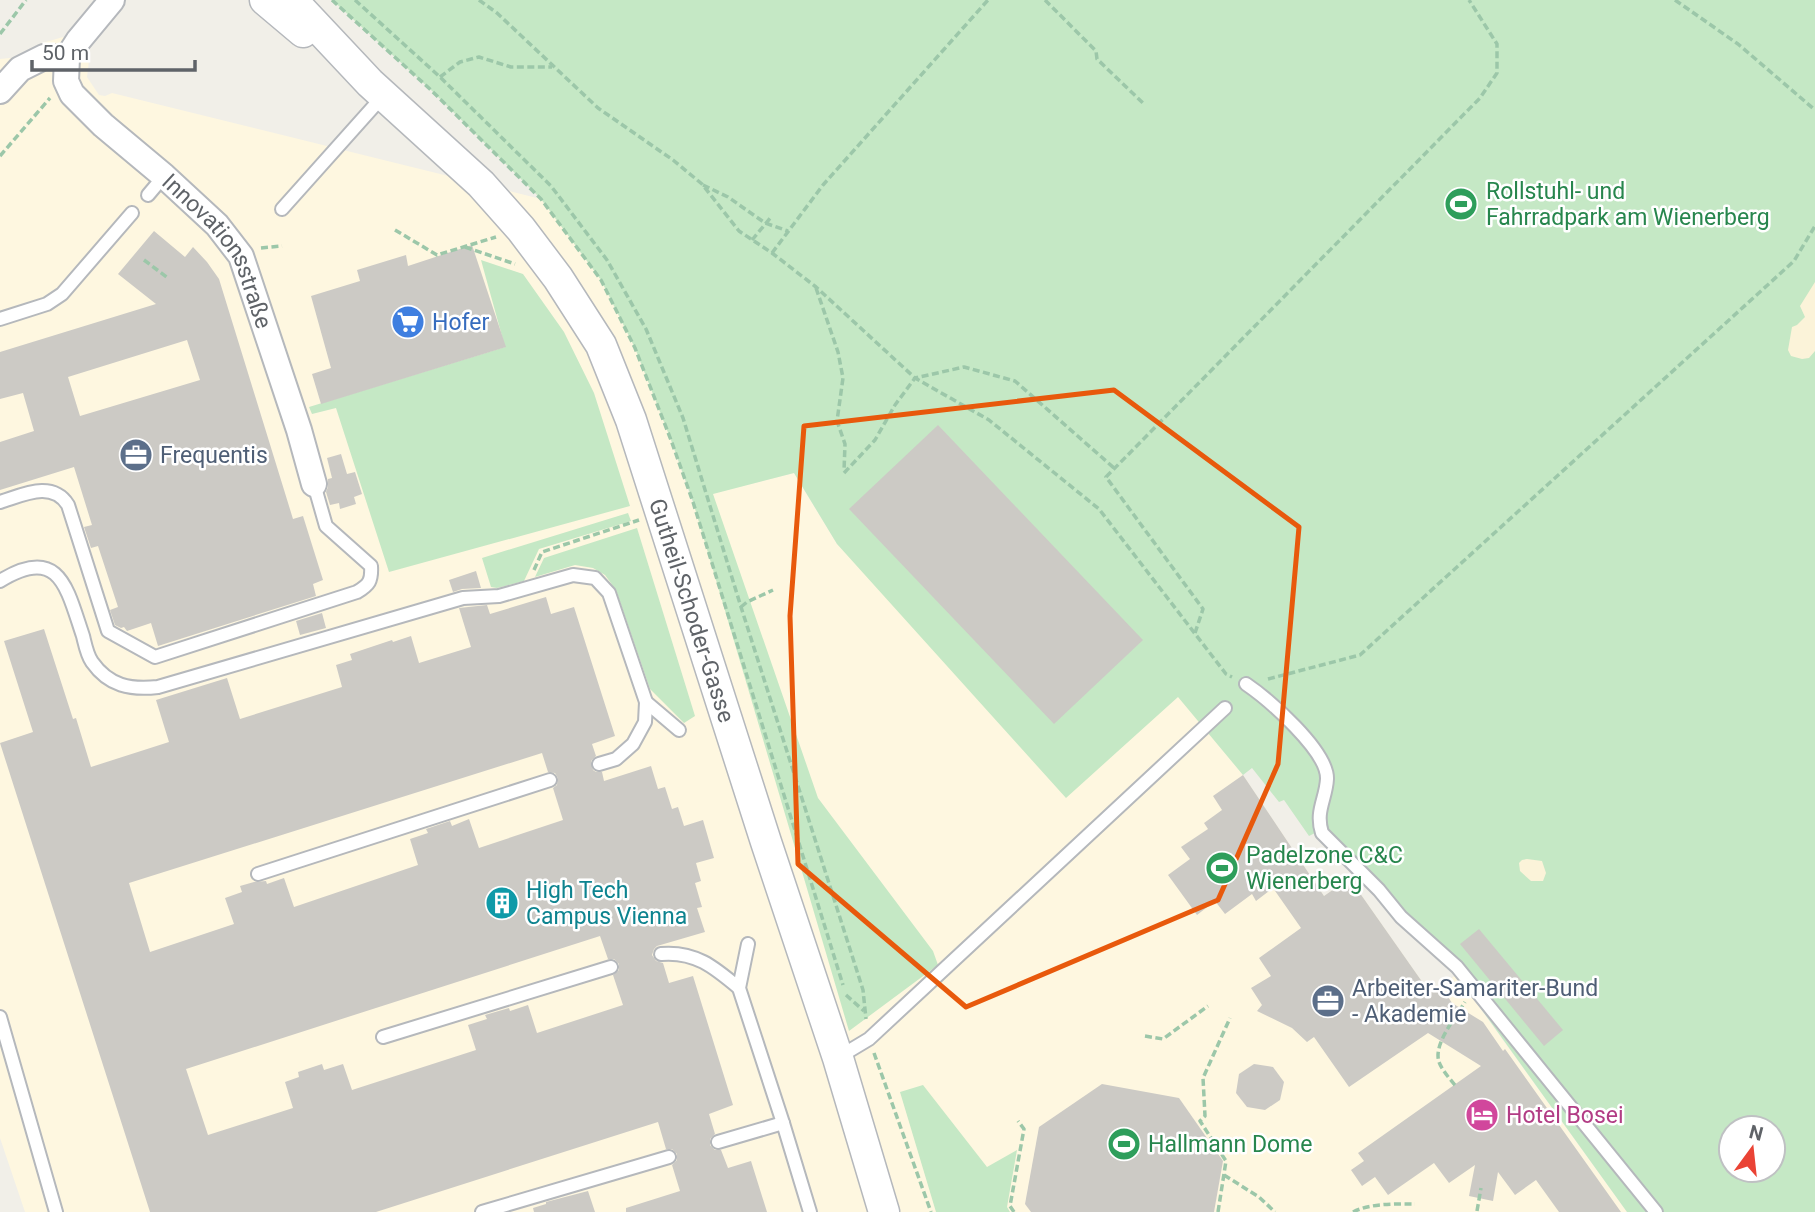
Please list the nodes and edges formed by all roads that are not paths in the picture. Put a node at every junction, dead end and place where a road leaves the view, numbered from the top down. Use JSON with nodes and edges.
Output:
{"nodes":[{"id":1,"x":112,"y":0,"type":"edge"},
{"id":2,"x":265,"y":0,"type":"edge"},
{"id":3,"x":292,"y":0,"type":"edge"},
{"id":4,"x":66,"y":69,"type":"junction"},
{"id":5,"x":377,"y":89,"type":"junction"},
{"id":6,"x":0,"y":91,"type":"edge"},
{"id":7,"x":282,"y":209,"type":"dead end"},
{"id":8,"x":132,"y":213,"type":"dead end"},
{"id":9,"x":0,"y":319,"type":"edge"},
{"id":10,"x":314,"y":484,"type":"joint"},
{"id":11,"x":0,"y":502,"type":"edge"},
{"id":12,"x":0,"y":581,"type":"edge"},
{"id":13,"x":1246,"y":684,"type":"road end"},
{"id":14,"x":646,"y":702,"type":"junction"},
{"id":15,"x":1225,"y":708,"type":"dead end"},
{"id":16,"x":679,"y":730,"type":"dead end"},
{"id":17,"x":599,"y":764,"type":"dead end"},
{"id":18,"x":550,"y":780,"type":"dead end"},
{"id":19,"x":258,"y":874,"type":"dead end"},
{"id":20,"x":748,"y":944,"type":"dead end"},
{"id":21,"x":661,"y":954,"type":"dead end"},
{"id":22,"x":611,"y":967,"type":"dead end"},
{"id":23,"x":739,"y":988,"type":"junction"},
{"id":24,"x":0,"y":1017,"type":"edge"},
{"id":25,"x":383,"y":1037,"type":"dead end"},
{"id":26,"x":838,"y":1058,"type":"junction"},
{"id":27,"x":783,"y":1123,"type":"junction"},
{"id":28,"x":718,"y":1142,"type":"dead end"},
{"id":29,"x":669,"y":1157,"type":"dead end"},
{"id":30,"x":56,"y":1212,"type":"edge"},
{"id":31,"x":482,"y":1212,"type":"edge"},
{"id":32,"x":810,"y":1212,"type":"edge"},
{"id":33,"x":884,"y":1212,"type":"edge"},
{"id":34,"x":1656,"y":1212,"type":"edge"}],
"edges":[{"from":1,"to":4,"type":"street"},
{"from":2,"to":5,"type":"street","name":"Gutheil-Schoder-Gasse"},
{"from":3,"to":5,"type":"street","name":"Gutheil-Schoder-Gasse"},
{"from":4,"to":6,"type":"street"},
{"from":4,"to":10,"type":"street","name":"Innovationsstraße"},
{"from":5,"to":7,"type":"lane"},
{"from":5,"to":26,"type":"street","name":"Gutheil-Schoder-Gasse"},
{"from":8,"to":9,"type":"lane"},
{"from":10,"to":11,"type":"lane"},
{"from":12,"to":14,"type":"lane"},
{"from":13,"to":34,"type":"lane"},
{"from":14,"to":16,"type":"lane"},
{"from":14,"to":17,"type":"lane"},
{"from":15,"to":26,"type":"lane"},
{"from":18,"to":19,"type":"lane"},
{"from":20,"to":23,"type":"lane"},
{"from":21,"to":23,"type":"lane"},
{"from":22,"to":25,"type":"lane"},
{"from":23,"to":27,"type":"lane"},
{"from":24,"to":30,"type":"lane"},
{"from":26,"to":33,"type":"street","name":"Gutheil-Schoder-Gasse"},
{"from":27,"to":28,"type":"lane"},
{"from":27,"to":32,"type":"lane"},
{"from":29,"to":31,"type":"lane"}]}
